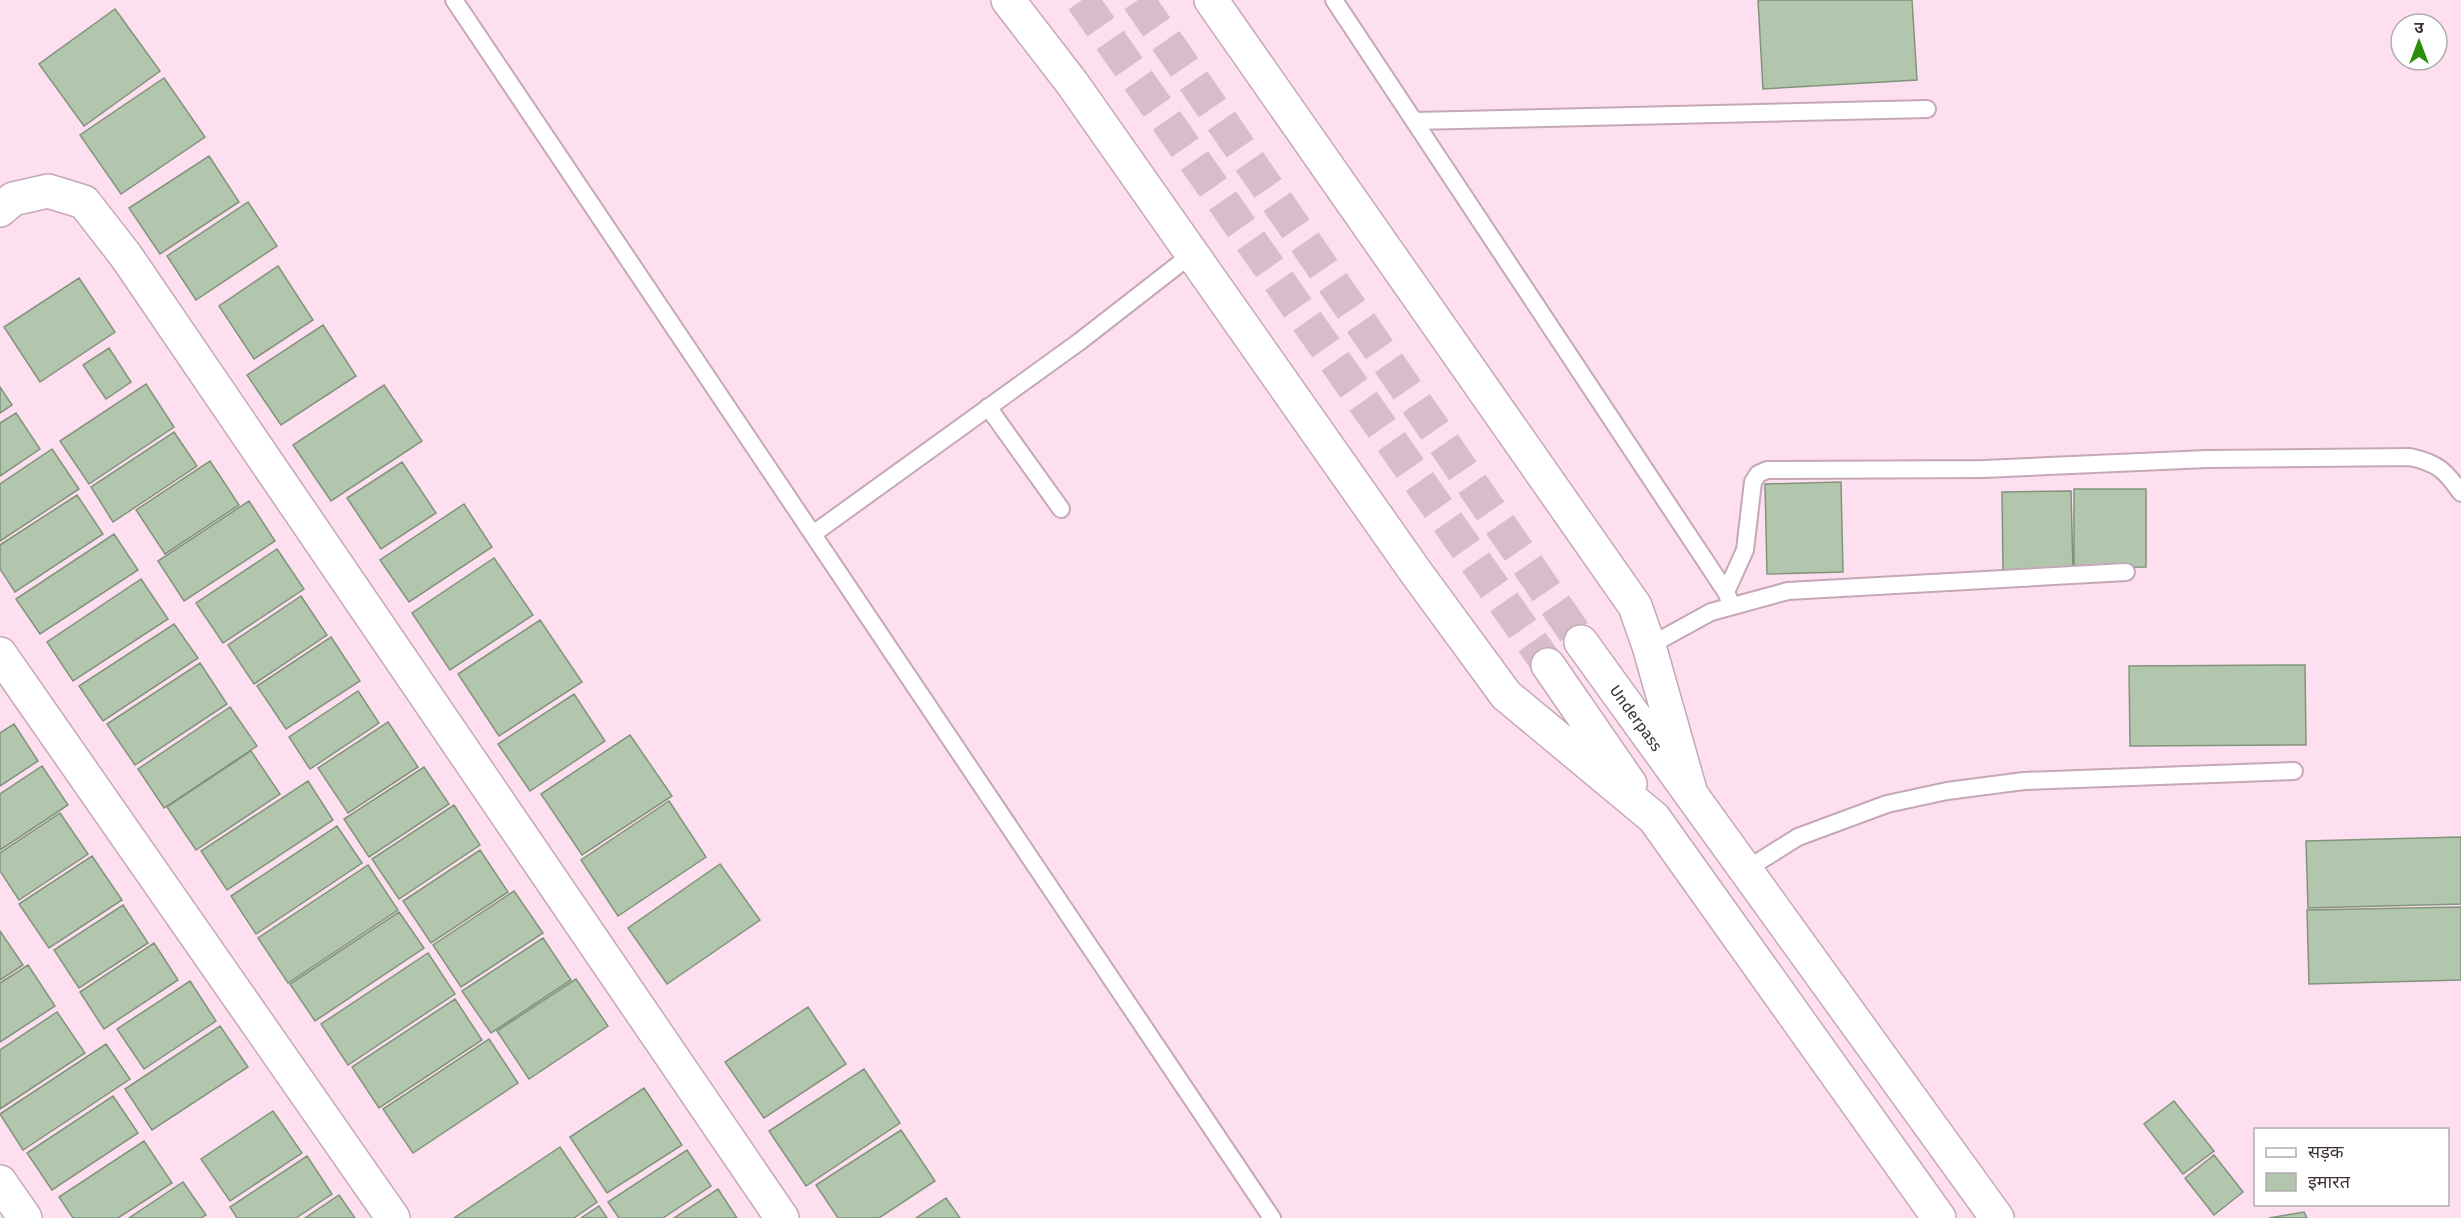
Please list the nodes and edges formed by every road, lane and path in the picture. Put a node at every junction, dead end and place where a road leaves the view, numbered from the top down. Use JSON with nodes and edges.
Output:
{"nodes":[{"id":1,"x":454,"y":0,"type":"edge"},
{"id":2,"x":1008,"y":0,"type":"edge"},
{"id":3,"x":1211,"y":0,"type":"edge"},
{"id":4,"x":1334,"y":0,"type":"edge"},
{"id":5,"x":1927,"y":109,"type":"dead end"},
{"id":6,"x":1414,"y":121,"type":"junction"},
{"id":7,"x":0,"y":210,"type":"edge"},
{"id":8,"x":1192,"y":254,"type":"junction"},
{"id":9,"x":988,"y":407,"type":"junction"},
{"id":10,"x":2461,"y":493,"type":"edge"},
{"id":11,"x":1061,"y":509,"type":"dead end"},
{"id":12,"x":813,"y":534,"type":"junction"},
{"id":13,"x":2126,"y":572,"type":"dead end"},
{"id":14,"x":1729,"y":599,"type":"junction"},
{"id":15,"x":1581,"y":642,"type":"tunnel mouth"},
{"id":16,"x":1649,"y":646,"type":"junction"},
{"id":17,"x":0,"y":654,"type":"edge"},
{"id":18,"x":1548,"y":665,"type":"tunnel mouth"},
{"id":19,"x":2294,"y":771,"type":"dead end"},
{"id":20,"x":1690,"y":794,"type":"junction"},
{"id":21,"x":1654,"y":818,"type":"junction"},
{"id":22,"x":1747,"y":869,"type":"junction"},
{"id":23,"x":0,"y":1182,"type":"edge"},
{"id":24,"x":25,"y":1218,"type":"edge"},
{"id":25,"x":393,"y":1218,"type":"edge"},
{"id":26,"x":782,"y":1218,"type":"edge"},
{"id":27,"x":1272,"y":1218,"type":"edge"},
{"id":28,"x":1939,"y":1218,"type":"edge"},
{"id":29,"x":1997,"y":1218,"type":"edge"}],
"edges":[{"from":1,"to":12,"type":"lane"},
{"from":2,"to":8,"type":"main road"},
{"from":3,"to":16,"type":"main road"},
{"from":4,"to":6,"type":"lane"},
{"from":5,"to":6,"type":"lane"},
{"from":6,"to":14,"type":"lane"},
{"from":7,"to":26,"type":"main road"},
{"from":8,"to":9,"type":"lane"},
{"from":8,"to":21,"type":"main road"},
{"from":9,"to":11,"type":"lane"},
{"from":9,"to":12,"type":"lane"},
{"from":10,"to":14,"type":"lane"},
{"from":12,"to":27,"type":"lane"},
{"from":13,"to":14,"type":"lane"},
{"from":14,"to":16,"type":"lane"},
{"from":15,"to":20,"type":"main road","name":"Underpass"},
{"from":16,"to":20,"type":"main road"},
{"from":17,"to":25,"type":"main road"},
{"from":18,"to":21,"type":"main road"},
{"from":19,"to":22,"type":"lane"},
{"from":20,"to":22,"type":"main road","name":"Underpass"},
{"from":21,"to":28,"type":"main road"},
{"from":22,"to":29,"type":"main road","name":"Underpass"},
{"from":23,"to":24,"type":"main road"}]}
